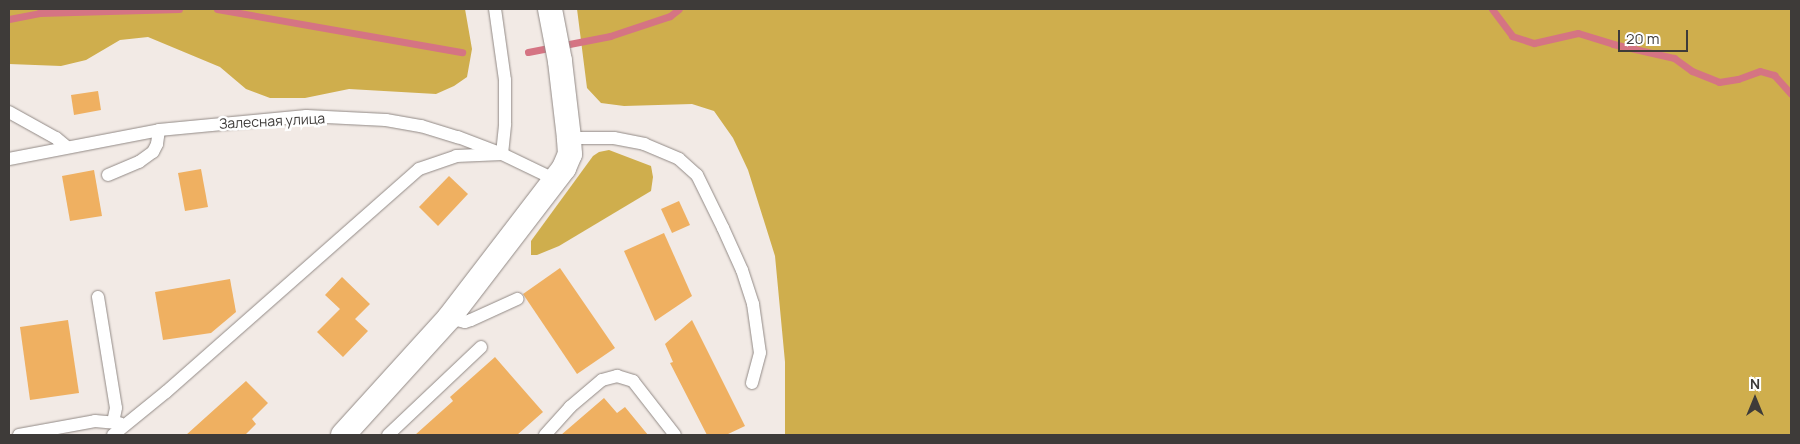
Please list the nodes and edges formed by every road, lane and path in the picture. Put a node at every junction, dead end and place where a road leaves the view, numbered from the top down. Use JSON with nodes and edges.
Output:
{"nodes":[{"id":1,"x":495,"y":9,"type":"edge"},
{"id":2,"x":552,"y":18,"type":"edge"},
{"id":3,"x":9,"y":112,"type":"edge"},
{"id":4,"x":159,"y":130,"type":"junction"},
{"id":5,"x":569,"y":138,"type":"junction"},
{"id":6,"x":67,"y":147,"type":"junction"},
{"id":7,"x":502,"y":154,"type":"junction"},
{"id":8,"x":9,"y":159,"type":"edge"},
{"id":9,"x":108,"y":175,"type":"dead end"},
{"id":10,"x":556,"y":180,"type":"junction"},
{"id":11,"x":98,"y":297,"type":"dead end"},
{"id":12,"x":517,"y":299,"type":"dead end"},
{"id":13,"x":449,"y":318,"type":"junction"},
{"id":14,"x":481,"y":347,"type":"dead end"},
{"id":15,"x":752,"y":383,"type":"dead end"},
{"id":16,"x":113,"y":422,"type":"junction"},
{"id":17,"x":127,"y":423,"type":"junction"},
{"id":18,"x":551,"y":433,"type":"edge"},
{"id":19,"x":19,"y":435,"type":"edge"},
{"id":20,"x":113,"y":435,"type":"edge"},
{"id":21,"x":343,"y":435,"type":"edge"},
{"id":22,"x":388,"y":435,"type":"edge"},
{"id":23,"x":675,"y":435,"type":"edge"}],
"edges":[{"from":1,"to":7,"type":"lane"},
{"from":2,"to":5,"type":"street"},
{"from":3,"to":6,"type":"lane"},
{"from":4,"to":6,"type":"lane","name":"Залесная улица"},
{"from":4,"to":7,"type":"lane","name":"Залесная улица"},
{"from":4,"to":9,"type":"lane"},
{"from":5,"to":10,"type":"street"},
{"from":5,"to":15,"type":"lane"},
{"from":6,"to":8,"type":"lane","name":"Залесная улица"},
{"from":7,"to":10,"type":"lane","name":"Залесная улица"},
{"from":7,"to":17,"type":"lane"},
{"from":10,"to":13,"type":"street"},
{"from":11,"to":16,"type":"lane"},
{"from":12,"to":13,"type":"lane"},
{"from":13,"to":21,"type":"street"},
{"from":14,"to":22,"type":"lane"},
{"from":16,"to":17,"type":"lane"},
{"from":16,"to":19,"type":"lane"},
{"from":17,"to":20,"type":"lane"},
{"from":18,"to":23,"type":"lane"}]}
